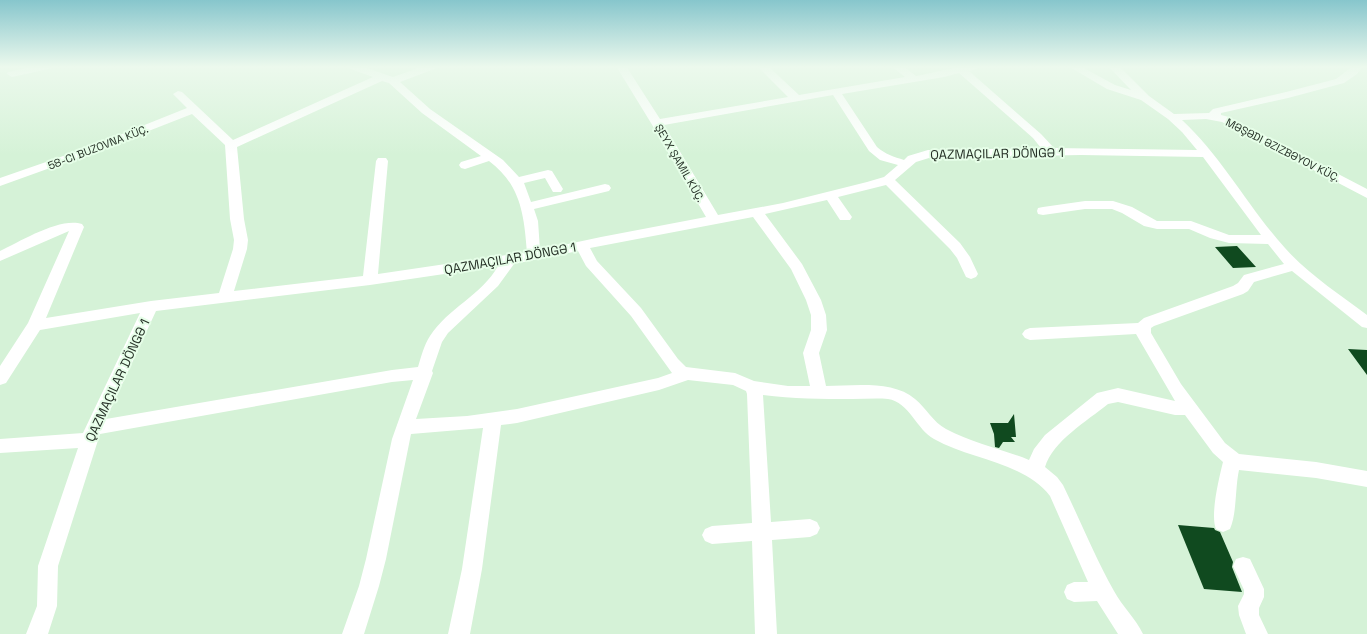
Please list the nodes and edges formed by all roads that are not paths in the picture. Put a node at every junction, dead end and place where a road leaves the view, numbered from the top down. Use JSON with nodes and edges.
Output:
{"nodes":[{"id":1,"x":180,"y":96,"type":"edge"},
{"id":2,"x":341,"y":96,"type":"edge"},
{"id":3,"x":408,"y":96,"type":"edge"},
{"id":4,"x":640,"y":96,"type":"edge"},
{"id":5,"x":792,"y":96,"type":"edge"},
{"id":6,"x":816,"y":96,"type":"edge"},
{"id":7,"x":838,"y":96,"type":"edge"},
{"id":8,"x":991,"y":96,"type":"edge"},
{"id":9,"x":1138,"y":96,"type":"edge"},
{"id":10,"x":1143,"y":96,"type":"edge"},
{"id":11,"x":1285,"y":96,"type":"edge"},
{"id":12,"x":1145,"y":98,"type":"junction"},
{"id":13,"x":796,"y":99,"type":"junction"},
{"id":14,"x":753,"y":107,"type":"junction"},
{"id":15,"x":194,"y":109,"type":"junction"},
{"id":16,"x":1214,"y":116,"type":"junction"},
{"id":17,"x":1172,"y":117,"type":"junction"},
{"id":18,"x":759,"y":118,"type":"dead end"},
{"id":19,"x":657,"y":123,"type":"junction"},
{"id":20,"x":231,"y":146,"type":"junction"},
{"id":21,"x":1050,"y":151,"type":"junction"},
{"id":22,"x":1206,"y":154,"type":"junction"},
{"id":23,"x":490,"y":157,"type":"junction"},
{"id":24,"x":382,"y":161,"type":"dead end"},
{"id":25,"x":907,"y":164,"type":"junction"},
{"id":26,"x":465,"y":165,"type":"dead end"},
{"id":27,"x":888,"y":180,"type":"junction"},
{"id":28,"x":516,"y":181,"type":"junction"},
{"id":29,"x":0,"y":182,"type":"edge"},
{"id":30,"x":605,"y":188,"type":"dead end"},
{"id":31,"x":557,"y":189,"type":"dead end"},
{"id":32,"x":1367,"y":194,"type":"edge"},
{"id":33,"x":830,"y":195,"type":"junction"},
{"id":34,"x":526,"y":207,"type":"junction"},
{"id":35,"x":1043,"y":211,"type":"dead end"},
{"id":36,"x":756,"y":212,"type":"junction"},
{"id":37,"x":845,"y":217,"type":"dead end"},
{"id":38,"x":714,"y":220,"type":"junction"},
{"id":39,"x":1271,"y":240,"type":"junction"},
{"id":40,"x":582,"y":245,"type":"junction"},
{"id":41,"x":0,"y":256,"type":"edge"},
{"id":42,"x":534,"y":256,"type":"junction"},
{"id":43,"x":508,"y":261,"type":"junction"},
{"id":44,"x":1294,"y":266,"type":"junction"},
{"id":45,"x":971,"y":274,"type":"dead end"},
{"id":46,"x":370,"y":280,"type":"junction"},
{"id":47,"x":225,"y":296,"type":"junction"},
{"id":48,"x":151,"y":306,"type":"junction"},
{"id":49,"x":1367,"y":323,"type":"edge"},
{"id":50,"x":35,"y":325,"type":"junction"},
{"id":51,"x":1143,"y":329,"type":"junction"},
{"id":52,"x":1030,"y":334,"type":"dead end"},
{"id":53,"x":425,"y":373,"type":"junction"},
{"id":54,"x":687,"y":374,"type":"junction"},
{"id":55,"x":0,"y":379,"type":"edge"},
{"id":56,"x":752,"y":387,"type":"junction"},
{"id":57,"x":819,"y":392,"type":"junction"},
{"id":58,"x":1188,"y":408,"type":"junction"},
{"id":59,"x":493,"y":420,"type":"junction"},
{"id":60,"x":405,"y":427,"type":"junction"},
{"id":61,"x":91,"y":434,"type":"junction"},
{"id":62,"x":0,"y":446,"type":"edge"},
{"id":63,"x":1233,"y":460,"type":"junction"},
{"id":64,"x":1035,"y":469,"type":"junction"},
{"id":65,"x":1367,"y":479,"type":"edge"},
{"id":66,"x":1223,"y":523,"type":"dead end"},
{"id":67,"x":810,"y":528,"type":"dead end"},
{"id":68,"x":761,"y":532,"type":"junction"},
{"id":69,"x":712,"y":535,"type":"dead end"},
{"id":70,"x":1243,"y":566,"type":"dead end"},
{"id":71,"x":1102,"y":591,"type":"junction"},
{"id":72,"x":1074,"y":592,"type":"dead end"},
{"id":73,"x":37,"y":634,"type":"edge"},
{"id":74,"x":353,"y":634,"type":"edge"},
{"id":75,"x":459,"y":634,"type":"edge"},
{"id":76,"x":766,"y":634,"type":"edge"},
{"id":77,"x":1132,"y":634,"type":"edge"},
{"id":78,"x":1257,"y":634,"type":"edge"}],
"edges":[{"from":1,"to":15,"type":"street"},
{"from":2,"to":20,"type":"street"},
{"from":3,"to":23,"type":"street"},
{"from":4,"to":19,"type":"street","name":"ŞEYX ŞAMIL KÜÇ."},
{"from":5,"to":13,"type":"street"},
{"from":6,"to":13,"type":"street"},
{"from":7,"to":25,"type":"street"},
{"from":8,"to":21,"type":"street"},
{"from":9,"to":12,"type":"street"},
{"from":10,"to":12,"type":"street"},
{"from":11,"to":16,"type":"street"},
{"from":12,"to":17,"type":"street"},
{"from":13,"to":14,"type":"street"},
{"from":14,"to":18,"type":"street"},
{"from":14,"to":19,"type":"street"},
{"from":15,"to":20,"type":"street"},
{"from":15,"to":29,"type":"street","name":"58-CI BUZOVNA KÜÇ."},
{"from":16,"to":17,"type":"street","name":"MƏŞƏDI ƏZIZBƏYOV KÜÇ."},
{"from":16,"to":32,"type":"street","name":"MƏŞƏDI ƏZIZBƏYOV KÜÇ."},
{"from":17,"to":22,"type":"street"},
{"from":19,"to":38,"type":"street","name":"ŞEYX ŞAMIL KÜÇ."},
{"from":20,"to":47,"type":"street"},
{"from":21,"to":22,"type":"street"},
{"from":21,"to":25,"type":"street"},
{"from":22,"to":39,"type":"street"},
{"from":23,"to":26,"type":"street"},
{"from":23,"to":28,"type":"street"},
{"from":24,"to":46,"type":"street"},
{"from":25,"to":27,"type":"street"},
{"from":27,"to":33,"type":"street"},
{"from":27,"to":45,"type":"street"},
{"from":28,"to":31,"type":"street"},
{"from":28,"to":34,"type":"street"},
{"from":30,"to":34,"type":"street"},
{"from":33,"to":36,"type":"street"},
{"from":33,"to":37,"type":"street"},
{"from":34,"to":42,"type":"street"},
{"from":35,"to":39,"type":"street"},
{"from":36,"to":38,"type":"street"},
{"from":36,"to":57,"type":"street"},
{"from":38,"to":40,"type":"street"},
{"from":39,"to":44,"type":"street"},
{"from":40,"to":42,"type":"street"},
{"from":40,"to":54,"type":"street"},
{"from":41,"to":50,"type":"street"},
{"from":42,"to":43,"type":"street"},
{"from":43,"to":46,"type":"street"},
{"from":43,"to":53,"type":"street"},
{"from":44,"to":49,"type":"street"},
{"from":44,"to":51,"type":"street"},
{"from":46,"to":47,"type":"street"},
{"from":47,"to":48,"type":"street"},
{"from":48,"to":50,"type":"street"},
{"from":48,"to":61,"type":"street"},
{"from":50,"to":55,"type":"street"},
{"from":51,"to":52,"type":"street"},
{"from":51,"to":58,"type":"street"},
{"from":53,"to":60,"type":"street"},
{"from":53,"to":61,"type":"street"},
{"from":54,"to":56,"type":"street"},
{"from":54,"to":59,"type":"street"},
{"from":56,"to":57,"type":"street"},
{"from":56,"to":68,"type":"street"},
{"from":57,"to":64,"type":"street"},
{"from":58,"to":63,"type":"street"},
{"from":58,"to":64,"type":"street"},
{"from":59,"to":60,"type":"street"},
{"from":59,"to":75,"type":"street"},
{"from":60,"to":74,"type":"street"},
{"from":61,"to":62,"type":"street"},
{"from":61,"to":73,"type":"street"},
{"from":63,"to":65,"type":"street"},
{"from":63,"to":66,"type":"street"},
{"from":64,"to":71,"type":"street"},
{"from":67,"to":68,"type":"street"},
{"from":68,"to":69,"type":"street"},
{"from":68,"to":76,"type":"street"},
{"from":70,"to":78,"type":"street"},
{"from":71,"to":72,"type":"street"},
{"from":71,"to":77,"type":"street"}]}
